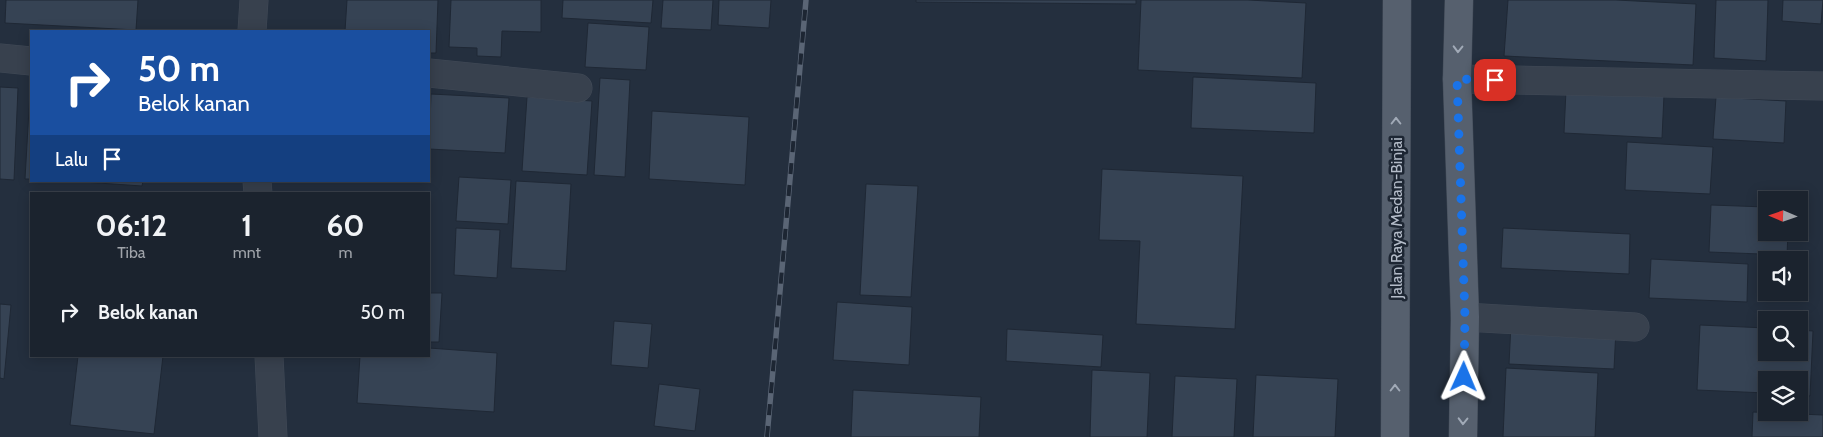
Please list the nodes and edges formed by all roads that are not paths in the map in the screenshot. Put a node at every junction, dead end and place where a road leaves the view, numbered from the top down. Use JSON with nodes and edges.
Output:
{"nodes":[{"id":1,"x":254,"y":0,"type":"edge"},
{"id":2,"x":1397,"y":0,"type":"edge"},
{"id":3,"x":1459,"y":0,"type":"edge"},
{"id":4,"x":252,"y":30,"type":"edge"},
{"id":5,"x":0,"y":58,"type":"edge"},
{"id":6,"x":30,"y":61,"type":"edge"},
{"id":7,"x":430,"y":73,"type":"edge"},
{"id":8,"x":1457,"y":79,"type":"junction"},
{"id":9,"x":1823,"y":86,"type":"edge"},
{"id":10,"x":578,"y":88,"type":"dead end"},
{"id":11,"x":1465,"y":317,"type":"junction"},
{"id":12,"x":1635,"y":327,"type":"dead end"},
{"id":13,"x":269,"y":357,"type":"edge"},
{"id":14,"x":274,"y":437,"type":"edge"},
{"id":15,"x":1395,"y":437,"type":"edge"},
{"id":16,"x":1463,"y":437,"type":"edge"}],
"edges":[{"from":1,"to":4,"type":"street"},
{"from":15,"to":2,"type":"main road","name":"Jalan Raya Medan-Binjai","one_way":true},
{"from":3,"to":8,"type":"main road","one_way":true},
{"from":5,"to":6,"type":"street"},
{"from":7,"to":10,"type":"street"},
{"from":8,"to":9,"type":"street"},
{"from":8,"to":11,"type":"main road"},
{"from":11,"to":12,"type":"street"},
{"from":11,"to":16,"type":"main road","one_way":true},
{"from":13,"to":14,"type":"street"}]}
